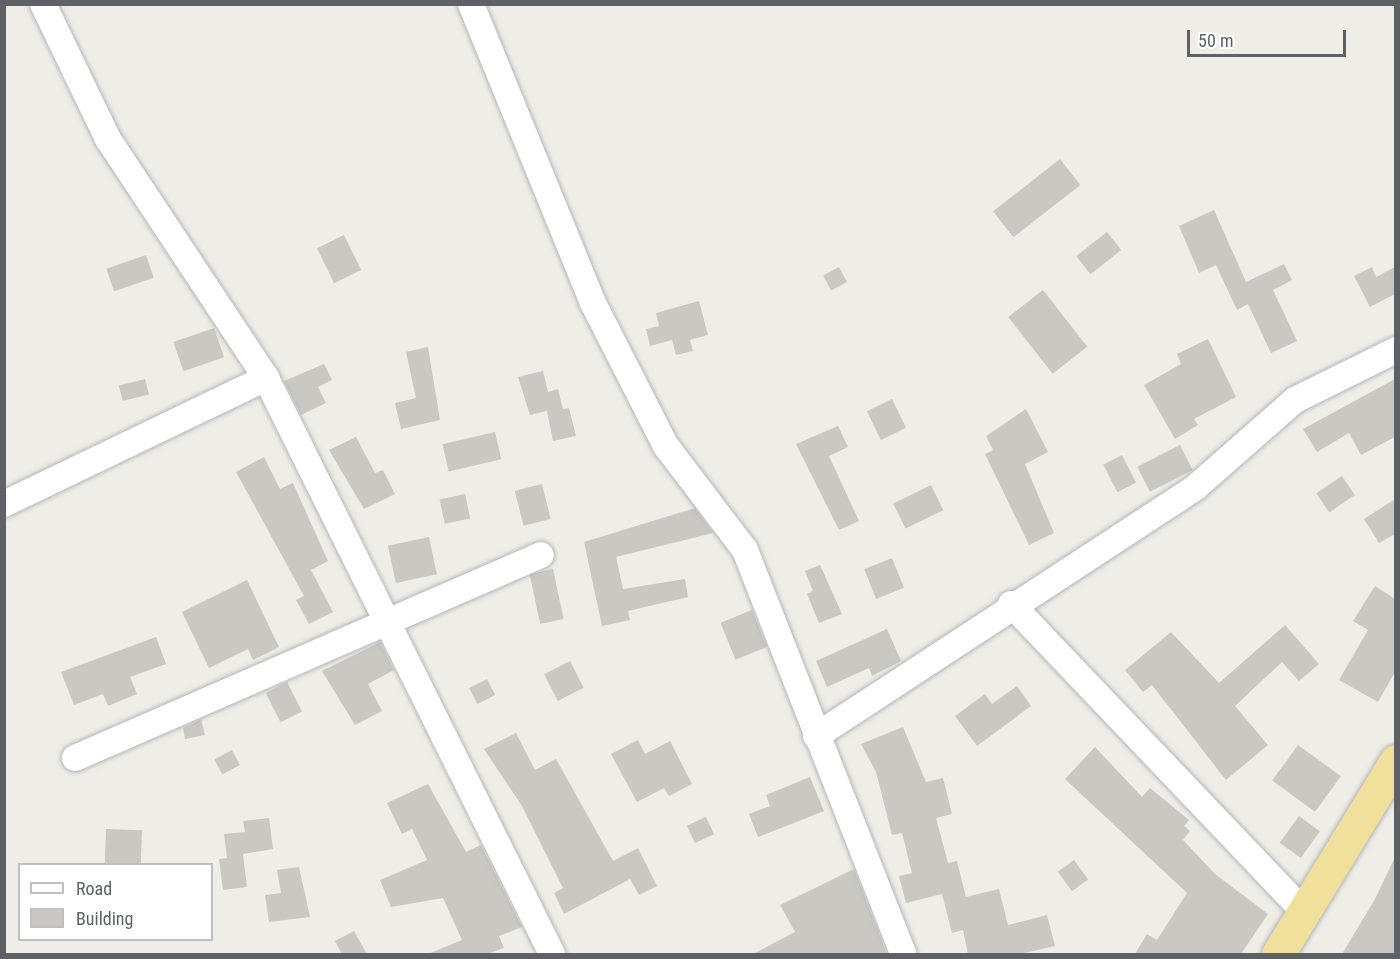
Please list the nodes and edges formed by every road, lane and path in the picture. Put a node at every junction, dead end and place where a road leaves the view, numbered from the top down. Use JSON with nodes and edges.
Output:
{"nodes":[{"id":1,"x":43,"y":4,"type":"edge"},
{"id":2,"x":471,"y":4,"type":"edge"},
{"id":3,"x":1395,"y":350,"type":"edge"},
{"id":4,"x":266,"y":378,"type":"junction"},
{"id":5,"x":4,"y":504,"type":"edge"},
{"id":6,"x":541,"y":555,"type":"dead end"},
{"id":7,"x":1011,"y":604,"type":"junction"},
{"id":8,"x":388,"y":620,"type":"junction"},
{"id":9,"x":816,"y":736,"type":"junction"},
{"id":10,"x":75,"y":758,"type":"dead end"},
{"id":11,"x":1395,"y":761,"type":"edge"},
{"id":12,"x":1303,"y":911,"type":"junction"},
{"id":13,"x":552,"y":954,"type":"edge"},
{"id":14,"x":903,"y":954,"type":"edge"},
{"id":15,"x":1278,"y":954,"type":"edge"}],
"edges":[{"from":1,"to":4,"type":"street"},
{"from":2,"to":9,"type":"street"},
{"from":3,"to":7,"type":"street"},
{"from":4,"to":5,"type":"street"},
{"from":4,"to":8,"type":"street"},
{"from":6,"to":8,"type":"street"},
{"from":7,"to":9,"type":"street"},
{"from":7,"to":12,"type":"street"},
{"from":8,"to":10,"type":"street"},
{"from":8,"to":13,"type":"street"},
{"from":9,"to":14,"type":"street"},
{"from":11,"to":12,"type":"highway"},
{"from":12,"to":15,"type":"highway"}]}
